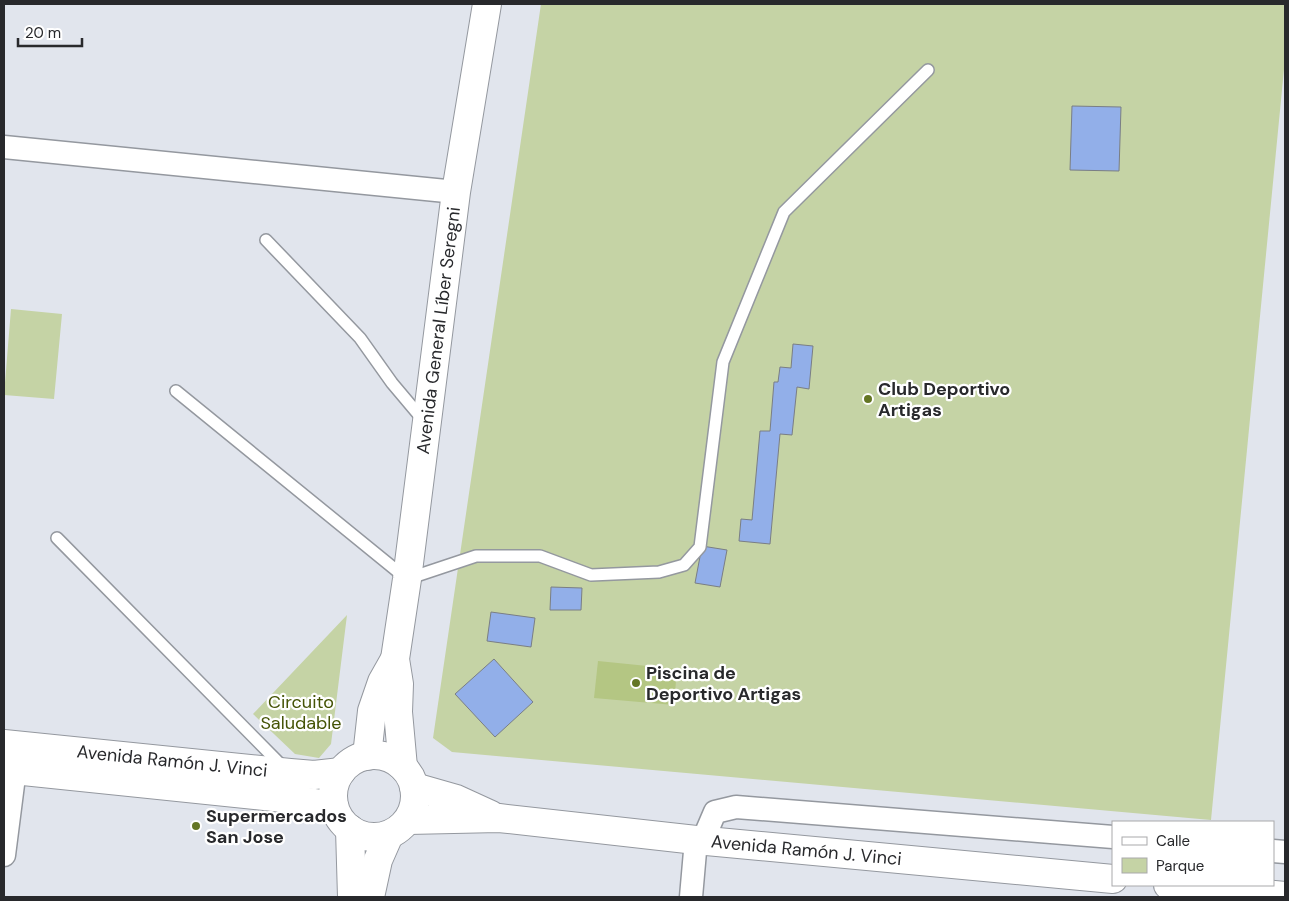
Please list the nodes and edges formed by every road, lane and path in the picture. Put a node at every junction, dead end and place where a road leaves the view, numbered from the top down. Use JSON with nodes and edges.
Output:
{"nodes":[{"id":1,"x":487,"y":4,"type":"edge"},
{"id":2,"x":928,"y":70,"type":"dead end"},
{"id":3,"x":4,"y":147,"type":"edge"},
{"id":4,"x":456,"y":192,"type":"junction"},
{"id":5,"x":266,"y":240,"type":"dead end"},
{"id":6,"x":176,"y":391,"type":"dead end"},
{"id":7,"x":426,"y":425,"type":"junction"},
{"id":8,"x":56,"y":538,"type":"dead end"},
{"id":9,"x":407,"y":579,"type":"junction"},
{"id":10,"x":395,"y":658,"type":"junction"},
{"id":11,"x":9,"y":752,"type":"edge"},
{"id":12,"x":367,"y":756,"type":"junction"},
{"id":13,"x":340,"y":772,"type":"junction"},
{"id":14,"x":290,"y":774,"type":"junction"},
{"id":15,"x":409,"y":777,"type":"junction"},
{"id":16,"x":334,"y":806,"type":"junction"},
{"id":17,"x":499,"y":818,"type":"junction"},
{"id":18,"x":399,"y":828,"type":"junction"},
{"id":19,"x":350,"y":829,"type":"junction"},
{"id":20,"x":1112,"y":837,"type":"edge"},
{"id":21,"x":699,"y":840,"type":"junction"},
{"id":22,"x":4,"y":855,"type":"edge"},
{"id":23,"x":1112,"y":880,"type":"edge"},
{"id":24,"x":1179,"y":886,"type":"edge"},
{"id":25,"x":1246,"y":892,"type":"edge"},
{"id":26,"x":1285,"y":896,"type":"edge"},
{"id":27,"x":352,"y":897,"type":"edge"},
{"id":28,"x":370,"y":897,"type":"edge"},
{"id":29,"x":691,"y":897,"type":"edge"}],
"edges":[{"from":1,"to":4,"type":"street","name":"Avenida General Líber Seregni"},
{"from":2,"to":9,"type":"lane"},
{"from":3,"to":4,"type":"street"},
{"from":4,"to":7,"type":"street","name":"Avenida General Líber Seregni"},
{"from":5,"to":7,"type":"lane"},
{"from":6,"to":9,"type":"lane"},
{"from":7,"to":9,"type":"street","name":"Avenida General Líber Seregni"},
{"from":8,"to":14,"type":"lane"},
{"from":9,"to":10,"type":"street","name":"Avenida General Líber Seregni"},
{"from":10,"to":12,"type":"street","name":"Avenida General Líber Seregni"},
{"from":10,"to":15,"type":"street","name":"Avenida General Líber Seregni"},
{"from":11,"to":14,"type":"street","name":"Avenida Ramón J. Vinci"},
{"from":11,"to":16,"type":"street","name":"Avenida Ramón J. Vinci"},
{"from":11,"to":22,"type":"street"},
{"from":12,"to":13,"type":"street"},
{"from":12,"to":15,"type":"street"},
{"from":13,"to":14,"type":"street","name":"Avenida Ramón J. Vinci"},
{"from":13,"to":16,"type":"street"},
{"from":15,"to":17,"type":"street","name":"Avenida Ramón J. Vinci"},
{"from":15,"to":18,"type":"street"},
{"from":16,"to":19,"type":"street"},
{"from":17,"to":18,"type":"street","name":"Avenida Ramón J. Vinci"},
{"from":17,"to":21,"type":"street","name":"Avenida Ramón J. Vinci"},
{"from":18,"to":19,"type":"street"},
{"from":18,"to":28,"type":"street"},
{"from":19,"to":27,"type":"street"},
{"from":20,"to":21,"type":"street"},
{"from":21,"to":23,"type":"street","name":"Avenida Ramón J. Vinci"},
{"from":21,"to":29,"type":"street"},
{"from":24,"to":25,"type":"street"},
{"from":25,"to":26,"type":"street"}]}
